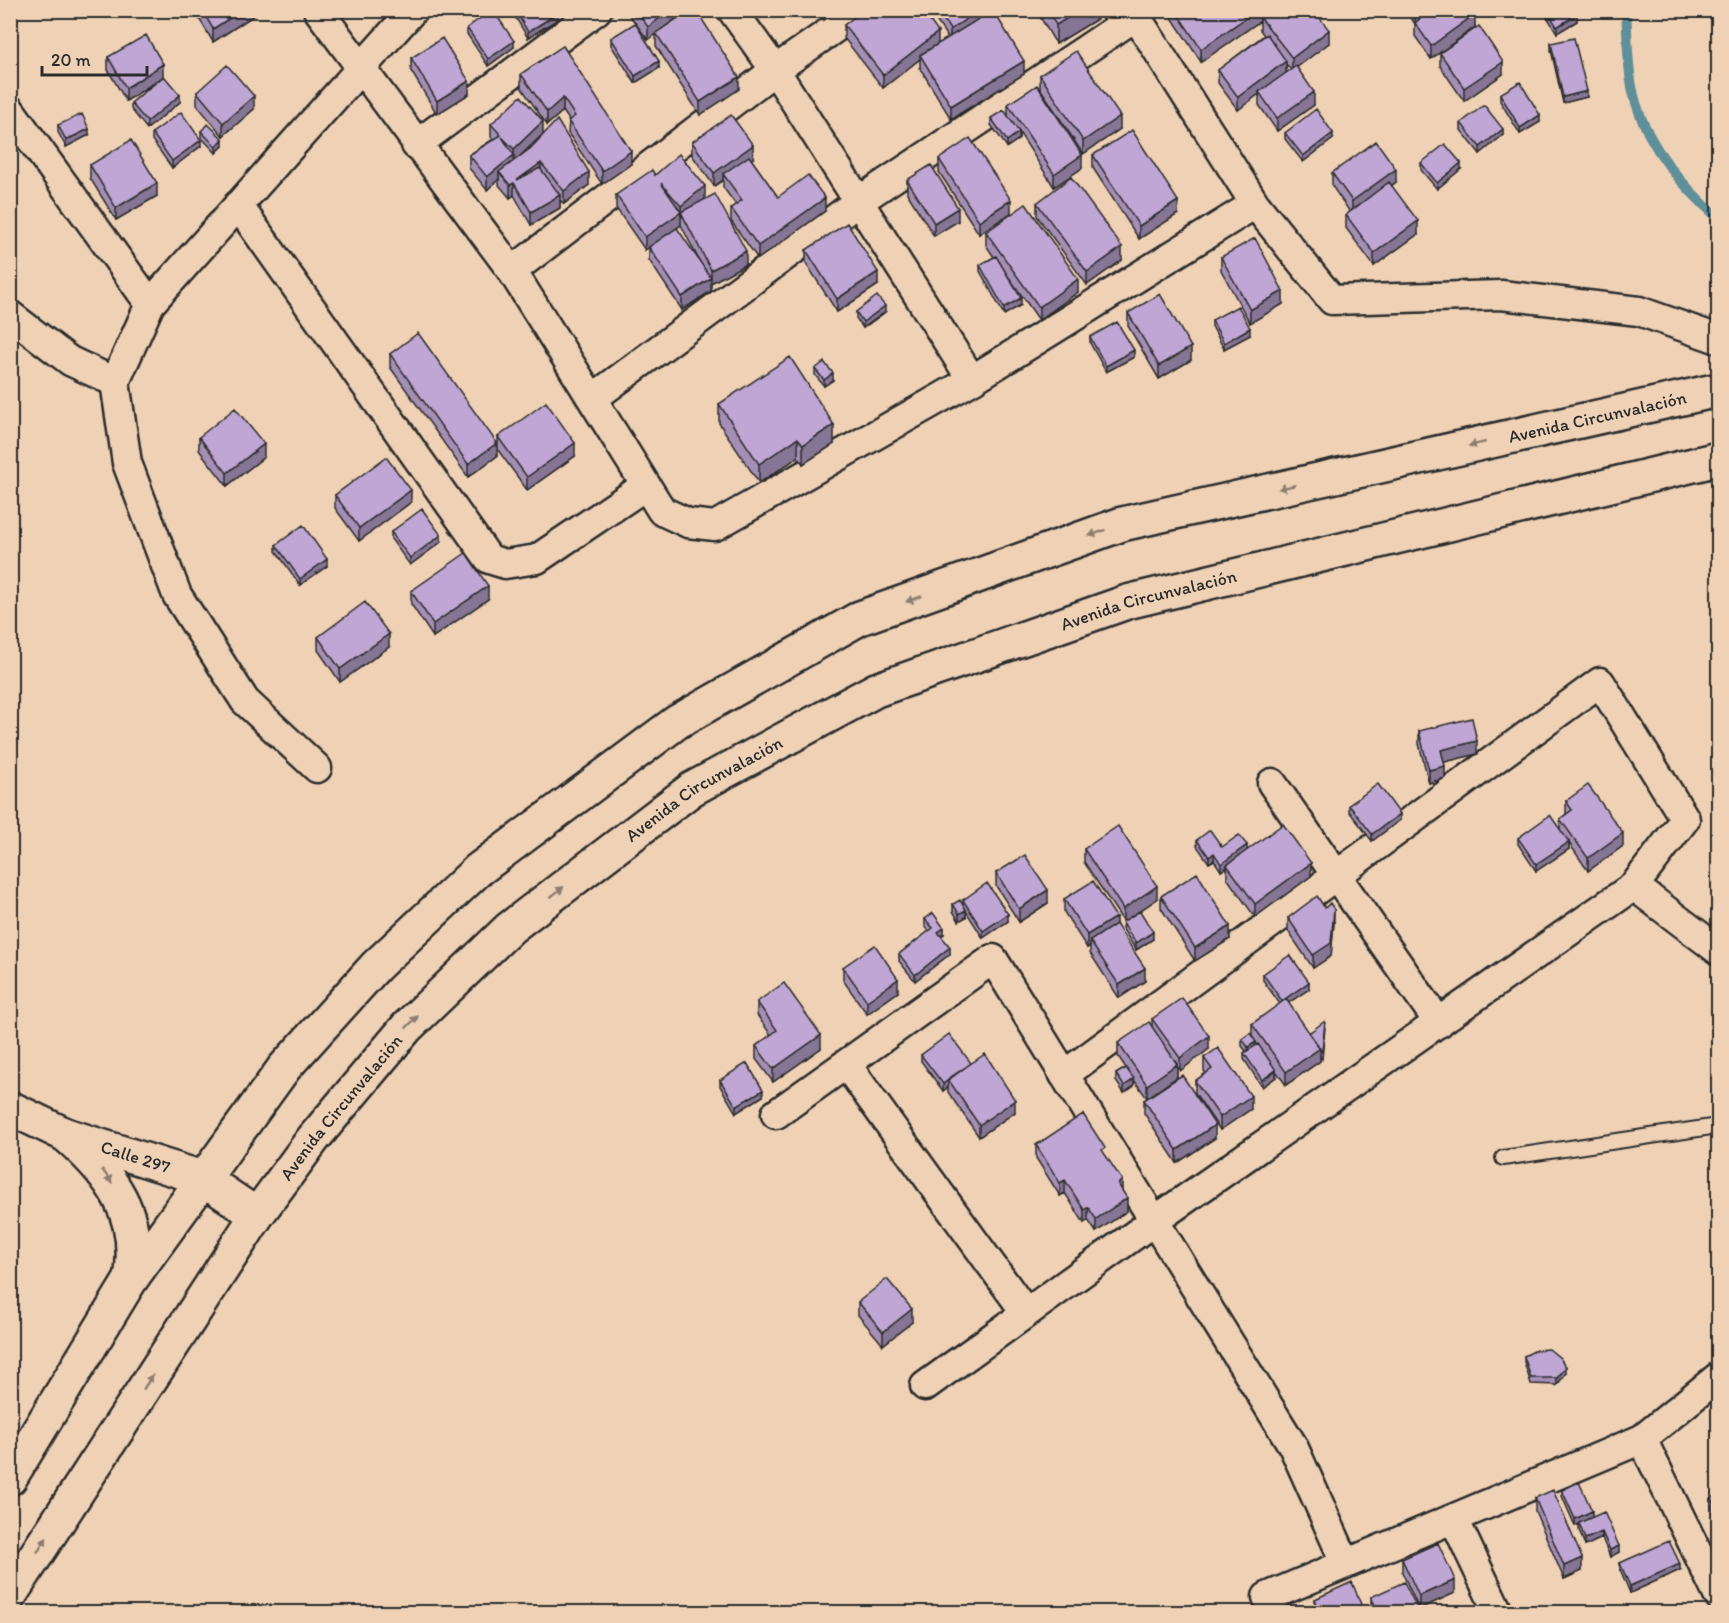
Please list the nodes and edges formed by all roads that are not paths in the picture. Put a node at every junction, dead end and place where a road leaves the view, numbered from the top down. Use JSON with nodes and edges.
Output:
{"nodes":[{"id":1,"x":318,"y":10,"type":"edge"},
{"id":2,"x":413,"y":10,"type":"edge"},
{"id":3,"x":597,"y":10,"type":"edge"},
{"id":4,"x":732,"y":10,"type":"edge"},
{"id":5,"x":861,"y":10,"type":"edge"},
{"id":6,"x":1135,"y":13,"type":"edge"},
{"id":7,"x":776,"y":70,"type":"junction"},
{"id":8,"x":362,"y":71,"type":"junction"},
{"id":9,"x":10,"y":110,"type":"edge"},
{"id":10,"x":416,"y":146,"type":"junction"},
{"id":11,"x":859,"y":201,"type":"junction"},
{"id":12,"x":1255,"y":204,"type":"junction"},
{"id":13,"x":238,"y":205,"type":"junction"},
{"id":14,"x":512,"y":271,"type":"junction"},
{"id":15,"x":150,"y":303,"type":"junction"},
{"id":16,"x":10,"y":315,"type":"edge"},
{"id":17,"x":1719,"y":339,"type":"edge"},
{"id":18,"x":972,"y":380,"type":"junction"},
{"id":19,"x":115,"y":382,"type":"junction"},
{"id":20,"x":1719,"y":390,"type":"edge"},
{"id":21,"x":592,"y":399,"type":"junction"},
{"id":22,"x":1719,"y":459,"type":"edge"},
{"id":23,"x":645,"y":486,"type":"junction"},
{"id":24,"x":317,"y":768,"type":"dead end"},
{"id":25,"x":1272,"y":783,"type":"dead end"},
{"id":26,"x":1337,"y":876,"type":"junction"},
{"id":27,"x":1634,"y":886,"type":"junction"},
{"id":28,"x":1719,"y":950,"type":"edge"},
{"id":29,"x":1439,"y":1023,"type":"junction"},
{"id":30,"x":846,"y":1064,"type":"junction"},
{"id":31,"x":1064,"y":1075,"type":"junction"},
{"id":32,"x":10,"y":1108,"type":"edge"},
{"id":33,"x":776,"y":1114,"type":"dead end"},
{"id":34,"x":1719,"y":1126,"type":"edge"},
{"id":35,"x":66,"y":1135,"type":"junction"},
{"id":36,"x":1503,"y":1158,"type":"dead end"},
{"id":37,"x":202,"y":1178,"type":"junction"},
{"id":38,"x":257,"y":1215,"type":"junction"},
{"id":39,"x":1154,"y":1221,"type":"junction"},
{"id":40,"x":131,"y":1279,"type":"junction"},
{"id":41,"x":1026,"y":1313,"type":"junction"},
{"id":42,"x":1719,"y":1377,"type":"edge"},
{"id":43,"x":925,"y":1386,"type":"dead end"},
{"id":44,"x":1642,"y":1439,"type":"junction"},
{"id":45,"x":10,"y":1478,"type":"edge"},
{"id":46,"x":1454,"y":1519,"type":"junction"},
{"id":47,"x":1346,"y":1564,"type":"junction"},
{"id":48,"x":10,"y":1595,"type":"edge"},
{"id":49,"x":1719,"y":1595,"type":"edge"},
{"id":50,"x":1266,"y":1607,"type":"edge"},
{"id":51,"x":1498,"y":1612,"type":"edge"}],
"edges":[{"from":1,"to":8,"type":"street"},
{"from":2,"to":8,"type":"street"},
{"from":3,"to":10,"type":"street"},
{"from":4,"to":7,"type":"street"},
{"from":5,"to":7,"type":"street"},
{"from":6,"to":11,"type":"street"},
{"from":6,"to":12,"type":"street"},
{"from":7,"to":11,"type":"street"},
{"from":7,"to":14,"type":"street"},
{"from":8,"to":10,"type":"street"},
{"from":8,"to":13,"type":"street"},
{"from":9,"to":15,"type":"street"},
{"from":10,"to":14,"type":"street"},
{"from":11,"to":18,"type":"street"},
{"from":11,"to":21,"type":"street"},
{"from":12,"to":17,"type":"street"},
{"from":12,"to":18,"type":"street"},
{"from":13,"to":15,"type":"street"},
{"from":13,"to":23,"type":"street"},
{"from":14,"to":21,"type":"street"},
{"from":15,"to":19,"type":"street"},
{"from":16,"to":19,"type":"street"},
{"from":18,"to":23,"type":"street"},
{"from":19,"to":24,"type":"street"},
{"from":20,"to":37,"type":"main road","name":"Avenida Circunvalación","one_way":true},
{"from":21,"to":23,"type":"street"},
{"from":38,"to":22,"type":"main road","name":"Avenida Circunvalación","one_way":true},
{"from":25,"to":26,"type":"street"},
{"from":26,"to":27,"type":"street"},
{"from":26,"to":29,"type":"street"},
{"from":26,"to":31,"type":"street"},
{"from":27,"to":28,"type":"street"},
{"from":27,"to":29,"type":"street"},
{"from":29,"to":39,"type":"street"},
{"from":30,"to":31,"type":"street"},
{"from":30,"to":33,"type":"street"},
{"from":30,"to":41,"type":"street"},
{"from":31,"to":39,"type":"street"},
{"from":32,"to":35,"type":"main road","name":"Calle 297"},
{"from":34,"to":36,"type":"lane"},
{"from":35,"to":37,"type":"main road","name":"Calle 297"},
{"from":35,"to":40,"type":"main road","one_way":true},
{"from":37,"to":38,"type":"main road","name":"Calle 297"},
{"from":37,"to":40,"type":"main road","name":"Avenida Circunvalación"},
{"from":48,"to":38,"type":"main road","name":"Avenida Circunvalación","one_way":true},
{"from":39,"to":41,"type":"street"},
{"from":39,"to":47,"type":"street"},
{"from":40,"to":45,"type":"main road","name":"Avenida Circunvalación"},
{"from":41,"to":43,"type":"street"},
{"from":42,"to":44,"type":"street"},
{"from":44,"to":46,"type":"street"},
{"from":44,"to":49,"type":"street"},
{"from":46,"to":47,"type":"street"},
{"from":46,"to":51,"type":"street"},
{"from":47,"to":50,"type":"street"}]}
